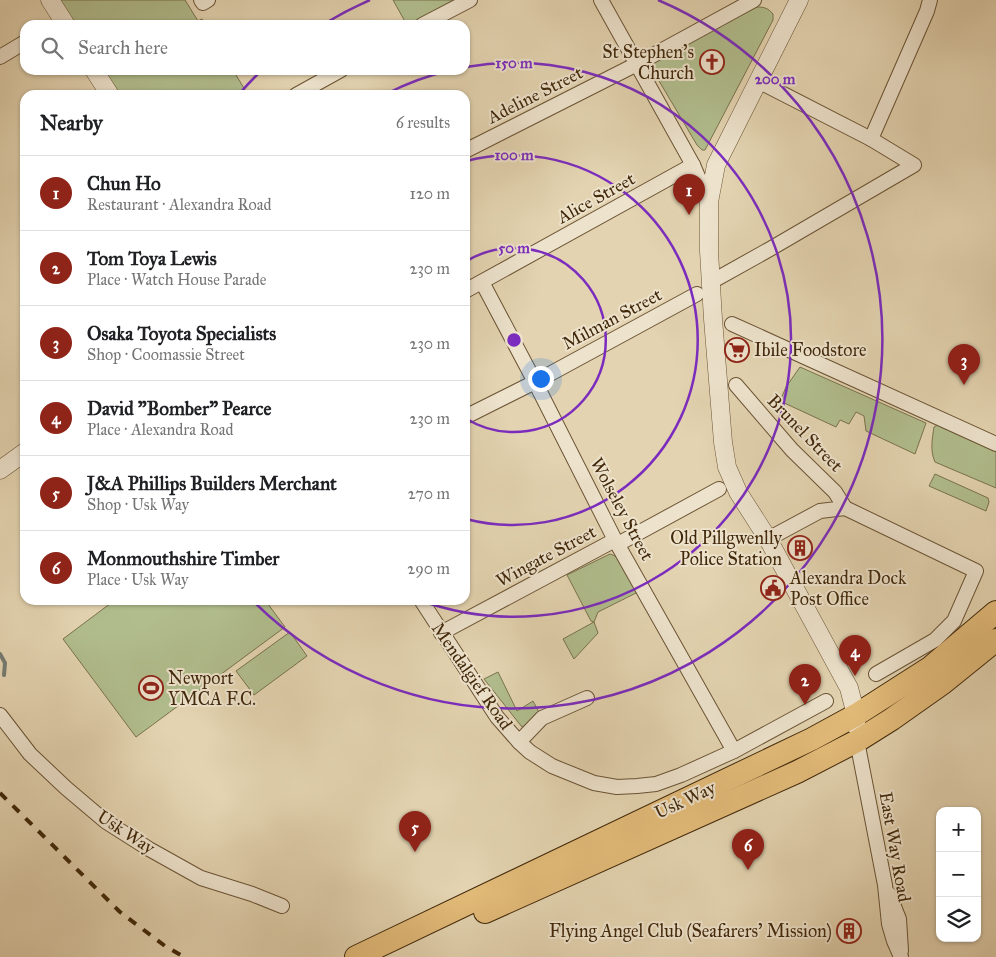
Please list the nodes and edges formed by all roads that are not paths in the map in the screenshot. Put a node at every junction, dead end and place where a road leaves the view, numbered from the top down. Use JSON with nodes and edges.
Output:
{"nodes":[{"id":1,"x":50,"y":0,"type":"edge"},
{"id":2,"x":470,"y":0,"type":"edge"},
{"id":3,"x":601,"y":0,"type":"edge"},
{"id":4,"x":754,"y":0,"type":"edge"},
{"id":5,"x":799,"y":0,"type":"edge"},
{"id":6,"x":930,"y":0,"type":"edge"},
{"id":7,"x":59,"y":20,"type":"edge"},
{"id":8,"x":432,"y":20,"type":"edge"},
{"id":9,"x":20,"y":45,"type":"edge"},
{"id":10,"x":0,"y":56,"type":"edge"},
{"id":11,"x":637,"y":64,"type":"junction"},
{"id":12,"x":97,"y":75,"type":"edge"},
{"id":13,"x":332,"y":75,"type":"edge"},
{"id":14,"x":758,"y":81,"type":"junction"},
{"id":15,"x":107,"y":90,"type":"edge"},
{"id":16,"x":305,"y":90,"type":"edge"},
{"id":17,"x":871,"y":139,"type":"junction"},
{"id":18,"x":470,"y":148,"type":"edge"},
{"id":19,"x":692,"y":166,"type":"junction"},
{"id":20,"x":709,"y":202,"type":"junction"},
{"id":21,"x":482,"y":282,"type":"junction"},
{"id":22,"x":710,"y":282,"type":"junction"},
{"id":23,"x":470,"y":288,"type":"edge"},
{"id":24,"x":697,"y":294,"type":"dead end"},
{"id":25,"x":732,"y":324,"type":"dead end"},
{"id":26,"x":535,"y":382,"type":"junction"},
{"id":27,"x":736,"y":385,"type":"dead end"},
{"id":28,"x":470,"y":415,"type":"edge"},
{"id":29,"x":996,"y":444,"type":"edge"},
{"id":30,"x":20,"y":456,"type":"edge"},
{"id":31,"x":0,"y":470,"type":"edge"},
{"id":32,"x":719,"y":488,"type":"dead end"},
{"id":33,"x":845,"y":508,"type":"junction"},
{"id":34,"x":768,"y":539,"type":"junction"},
{"id":35,"x":617,"y":542,"type":"junction"},
{"id":36,"x":424,"y":605,"type":"edge"},
{"id":37,"x":996,"y":612,"type":"edge"},
{"id":38,"x":441,"y":633,"type":"junction"},
{"id":39,"x":996,"y":640,"type":"edge"},
{"id":40,"x":876,"y":674,"type":"dead end"},
{"id":41,"x":588,"y":698,"type":"dead end"},
{"id":42,"x":826,"y":701,"type":"dead end"},
{"id":43,"x":0,"y":715,"type":"edge"},
{"id":44,"x":856,"y":715,"type":"junction"},
{"id":45,"x":857,"y":741,"type":"junction"},
{"id":46,"x":519,"y":742,"type":"junction"},
{"id":47,"x":734,"y":751,"type":"junction"},
{"id":48,"x":282,"y":906,"type":"dead end"},
{"id":49,"x":901,"y":956,"type":"edge"},
{"id":50,"x":356,"y":957,"type":"edge"},
{"id":51,"x":386,"y":957,"type":"edge"}],
"edges":[{"from":1,"to":7,"type":"street"},
{"from":2,"to":8,"type":"street"},
{"from":3,"to":11,"type":"street"},
{"from":4,"to":11,"type":"street","name":"Adeline Street"},
{"from":5,"to":14,"type":"street"},
{"from":6,"to":17,"type":"street"},
{"from":9,"to":10,"type":"street"},
{"from":11,"to":18,"type":"street","name":"Adeline Street"},
{"from":11,"to":19,"type":"street"},
{"from":12,"to":15,"type":"street"},
{"from":13,"to":16,"type":"street"},
{"from":14,"to":17,"type":"street"},
{"from":14,"to":20,"type":"street"},
{"from":17,"to":22,"type":"street"},
{"from":19,"to":20,"type":"street"},
{"from":19,"to":21,"type":"street","name":"Alice Street"},
{"from":20,"to":22,"type":"street"},
{"from":21,"to":23,"type":"street","name":"Alice Street"},
{"from":21,"to":26,"type":"street","name":"Wolseley Street"},
{"from":22,"to":34,"type":"street"},
{"from":24,"to":26,"type":"street","name":"Milman Street"},
{"from":25,"to":29,"type":"street"},
{"from":26,"to":28,"type":"street","name":"Milman Street"},
{"from":26,"to":35,"type":"street","name":"Wolseley Street"},
{"from":27,"to":33,"type":"street","name":"Brunel Street"},
{"from":30,"to":31,"type":"street"},
{"from":32,"to":35,"type":"street","name":"Wingate Street"},
{"from":33,"to":34,"type":"street"},
{"from":33,"to":40,"type":"street","name":"Brunel Street"},
{"from":34,"to":44,"type":"street"},
{"from":35,"to":38,"type":"street","name":"Wingate Street"},
{"from":35,"to":47,"type":"street","name":"Wolseley Street"},
{"from":36,"to":38,"type":"street","name":"Mendalgief Road"},
{"from":37,"to":44,"type":"main road","name":"Usk Way"},
{"from":38,"to":46,"type":"street","name":"Mendalgief Road"},
{"from":39,"to":45,"type":"main road","name":"Usk Way"},
{"from":41,"to":46,"type":"street"},
{"from":42,"to":47,"type":"street","name":"Mendalgief Road"},
{"from":43,"to":48,"type":"street","name":"Usk Way"},
{"from":44,"to":45,"type":"street"},
{"from":44,"to":50,"type":"main road","name":"Usk Way"},
{"from":45,"to":49,"type":"street","name":"East Way Road"},
{"from":45,"to":51,"type":"main road","name":"Usk Way"},
{"from":46,"to":47,"type":"street","name":"Mendalgief Road"}]}
